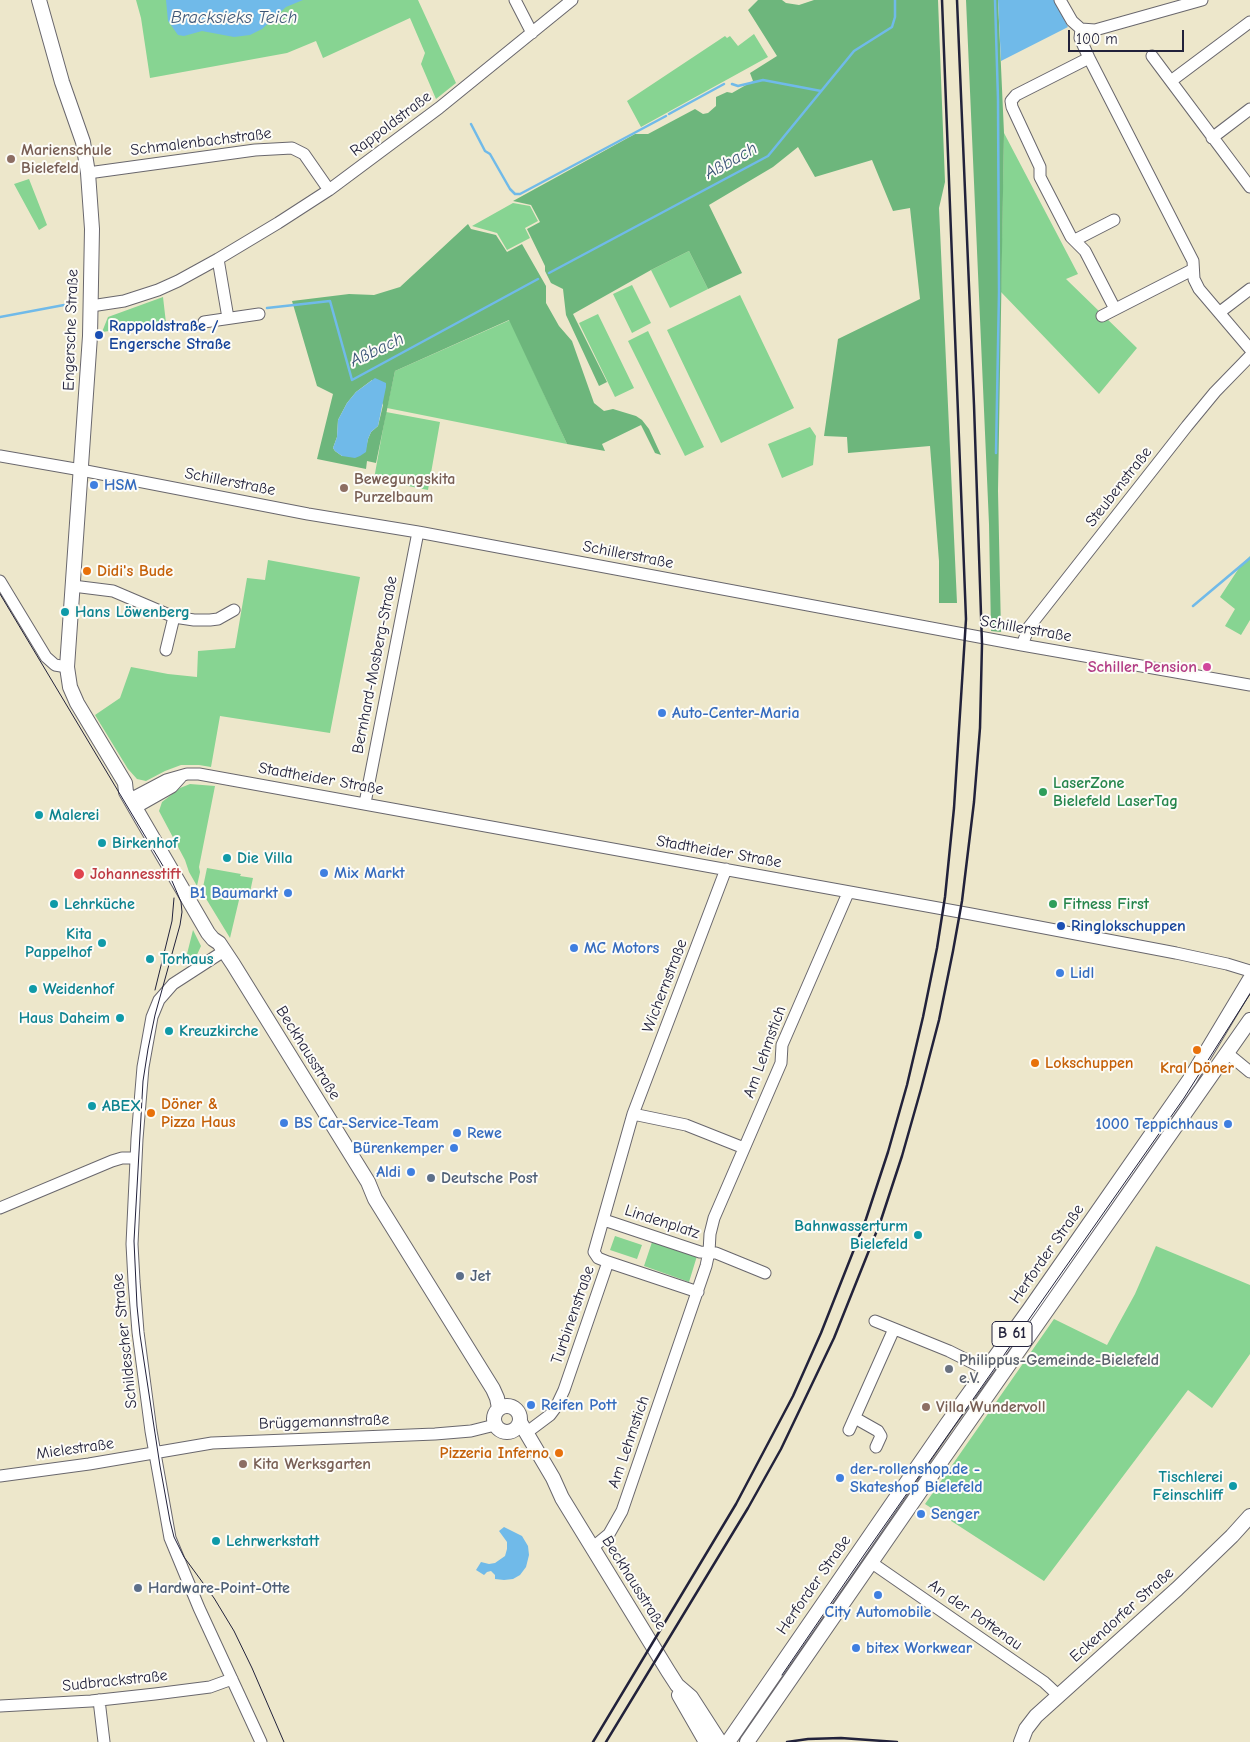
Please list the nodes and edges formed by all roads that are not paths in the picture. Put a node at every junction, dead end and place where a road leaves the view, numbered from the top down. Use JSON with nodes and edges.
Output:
{"nodes":[{"id":1,"x":39,"y":0,"type":"edge"},
{"id":2,"x":515,"y":0,"type":"edge"},
{"id":3,"x":572,"y":0,"type":"edge"},
{"id":4,"x":1060,"y":0,"type":"edge"},
{"id":5,"x":1202,"y":0,"type":"edge"},
{"id":6,"x":1248,"y":28,"type":"edge"},
{"id":7,"x":1081,"y":29,"type":"junction"},
{"id":8,"x":532,"y":33,"type":"junction"},
{"id":9,"x":1152,"y":56,"type":"dead end"},
{"id":10,"x":1089,"y":58,"type":"junction"},
{"id":11,"x":1170,"y":81,"type":"junction"},
{"id":12,"x":1250,"y":109,"type":"edge"},
{"id":13,"x":1212,"y":138,"type":"junction"},
{"id":14,"x":88,"y":172,"type":"junction"},
{"id":15,"x":1250,"y":186,"type":"edge"},
{"id":16,"x":329,"y":190,"type":"junction"},
{"id":17,"x":1114,"y":220,"type":"dead end"},
{"id":18,"x":1074,"y":240,"type":"junction"},
{"id":19,"x":218,"y":259,"type":"junction"},
{"id":20,"x":1192,"y":270,"type":"junction"},
{"id":21,"x":1250,"y":289,"type":"edge"},
{"id":22,"x":91,"y":306,"type":"junction"},
{"id":23,"x":1115,"y":309,"type":"junction"},
{"id":24,"x":1220,"y":312,"type":"junction"},
{"id":25,"x":259,"y":314,"type":"dead end"},
{"id":26,"x":1102,"y":316,"type":"dead end"},
{"id":27,"x":228,"y":318,"type":"junction"},
{"id":28,"x":204,"y":322,"type":"dead end"},
{"id":29,"x":1250,"y":349,"type":"edge"},
{"id":30,"x":1250,"y":356,"type":"edge"},
{"id":31,"x":0,"y":456,"type":"edge"},
{"id":32,"x":81,"y":470,"type":"junction"},
{"id":33,"x":418,"y":532,"type":"junction"},
{"id":34,"x":0,"y":581,"type":"edge"},
{"id":35,"x":73,"y":586,"type":"junction"},
{"id":36,"x":234,"y":610,"type":"dead end"},
{"id":37,"x":174,"y":617,"type":"junction"},
{"id":38,"x":1022,"y":645,"type":"junction"},
{"id":39,"x":166,"y":650,"type":"dead end"},
{"id":40,"x":67,"y":668,"type":"junction"},
{"id":41,"x":1250,"y":685,"type":"edge"},
{"id":42,"x":136,"y":801,"type":"junction"},
{"id":43,"x":365,"y":803,"type":"junction"},
{"id":44,"x":726,"y":869,"type":"junction"},
{"id":45,"x":848,"y":892,"type":"junction"},
{"id":46,"x":222,"y":947,"type":"junction"},
{"id":47,"x":1250,"y":971,"type":"edge"},
{"id":48,"x":1250,"y":979,"type":"edge"},
{"id":49,"x":1250,"y":1020,"type":"edge"},
{"id":50,"x":1227,"y":1053,"type":"junction"},
{"id":51,"x":1250,"y":1072,"type":"edge"},
{"id":52,"x":633,"y":1114,"type":"junction"},
{"id":53,"x":744,"y":1148,"type":"junction"},
{"id":54,"x":136,"y":1158,"type":"junction"},
{"id":55,"x":0,"y":1208,"type":"edge"},
{"id":56,"x":604,"y":1220,"type":"junction"},
{"id":57,"x":709,"y":1252,"type":"junction"},
{"id":58,"x":608,"y":1262,"type":"junction"},
{"id":59,"x":765,"y":1274,"type":"dead end"},
{"id":60,"x":698,"y":1292,"type":"junction"},
{"id":61,"x":875,"y":1321,"type":"dead end"},
{"id":62,"x":894,"y":1329,"type":"junction"},
{"id":63,"x":987,"y":1370,"type":"junction"},
{"id":64,"x":505,"y":1407,"type":"junction"},
{"id":65,"x":855,"y":1418,"type":"junction"},
{"id":66,"x":495,"y":1425,"type":"junction"},
{"id":67,"x":520,"y":1429,"type":"junction"},
{"id":68,"x":849,"y":1430,"type":"dead end"},
{"id":69,"x":876,"y":1447,"type":"dead end"},
{"id":70,"x":154,"y":1453,"type":"junction"},
{"id":71,"x":0,"y":1476,"type":"edge"},
{"id":72,"x":1250,"y":1516,"type":"edge"},
{"id":73,"x":592,"y":1548,"type":"junction"},
{"id":74,"x":872,"y":1563,"type":"junction"},
{"id":75,"x":232,"y":1679,"type":"junction"},
{"id":76,"x":677,"y":1685,"type":"junction"},
{"id":77,"x":1058,"y":1695,"type":"junction"},
{"id":78,"x":99,"y":1700,"type":"junction"},
{"id":79,"x":0,"y":1706,"type":"edge"},
{"id":80,"x":104,"y":1742,"type":"edge"},
{"id":81,"x":261,"y":1742,"type":"edge"},
{"id":82,"x":706,"y":1742,"type":"edge"},
{"id":83,"x":720,"y":1742,"type":"edge"},
{"id":84,"x":728,"y":1742,"type":"edge"},
{"id":85,"x":747,"y":1742,"type":"edge"},
{"id":86,"x":1020,"y":1742,"type":"edge"}],
"edges":[{"from":1,"to":14,"type":"main road","name":"Engersche Straße"},
{"from":2,"to":8,"type":"street"},
{"from":3,"to":8,"type":"street","name":"Rappoldstraße"},
{"from":4,"to":7,"type":"street"},
{"from":5,"to":7,"type":"street"},
{"from":6,"to":11,"type":"street"},
{"from":7,"to":10,"type":"street"},
{"from":8,"to":16,"type":"street","name":"Rappoldstraße"},
{"from":9,"to":11,"type":"street"},
{"from":10,"to":18,"type":"street"},
{"from":10,"to":20,"type":"street"},
{"from":11,"to":13,"type":"street"},
{"from":12,"to":13,"type":"street"},
{"from":13,"to":15,"type":"street"},
{"from":14,"to":16,"type":"street","name":"Schmalenbachstraße"},
{"from":14,"to":22,"type":"main road","name":"Engersche Straße"},
{"from":16,"to":19,"type":"street","name":"Rappoldstraße"},
{"from":17,"to":18,"type":"street"},
{"from":18,"to":23,"type":"street"},
{"from":19,"to":22,"type":"street","name":"Rappoldstraße"},
{"from":19,"to":27,"type":"street"},
{"from":20,"to":23,"type":"street"},
{"from":20,"to":24,"type":"street"},
{"from":21,"to":24,"type":"street"},
{"from":22,"to":32,"type":"main road","name":"Engersche Straße"},
{"from":23,"to":26,"type":"street"},
{"from":24,"to":29,"type":"street"},
{"from":25,"to":27,"type":"street"},
{"from":27,"to":28,"type":"street"},
{"from":30,"to":38,"type":"street","name":"Steubenstraße"},
{"from":31,"to":32,"type":"street","name":"Schillerstraße"},
{"from":32,"to":33,"type":"street","name":"Schillerstraße"},
{"from":32,"to":35,"type":"main road","name":"Engersche Straße"},
{"from":33,"to":38,"type":"street","name":"Schillerstraße"},
{"from":33,"to":43,"type":"street","name":"Bernhard-Mosberg-Straße"},
{"from":34,"to":40,"type":"street"},
{"from":35,"to":37,"type":"street"},
{"from":35,"to":40,"type":"main road","name":"Engersche Straße"},
{"from":36,"to":37,"type":"street"},
{"from":37,"to":39,"type":"street"},
{"from":38,"to":41,"type":"street","name":"Schillerstraße"},
{"from":40,"to":42,"type":"main road","name":"Beckhausstraße"},
{"from":42,"to":43,"type":"street","name":"Stadtheider Straße"},
{"from":42,"to":46,"type":"main road","name":"Beckhausstraße"},
{"from":43,"to":44,"type":"street","name":"Stadtheider Straße"},
{"from":44,"to":45,"type":"street","name":"Stadtheider Straße"},
{"from":44,"to":52,"type":"street","name":"Wichernstraße"},
{"from":45,"to":47,"type":"street","name":"Stadtheider Straße"},
{"from":45,"to":53,"type":"street","name":"Am Lehmstich"},
{"from":46,"to":54,"type":"street","name":"Schildescher Straße"},
{"from":46,"to":64,"type":"main road","name":"Beckhausstraße"},
{"from":48,"to":63,"type":"main road","name":"Herforder Straße","number":"B 61"},
{"from":49,"to":50,"type":"main road","name":"Herforder Straße","number":"B 61"},
{"from":50,"to":51,"type":"street"},
{"from":50,"to":74,"type":"main road","name":"Herforder Straße","number":"B 61"},
{"from":52,"to":53,"type":"street"},
{"from":52,"to":56,"type":"street","name":"Turbinenstraße"},
{"from":53,"to":57,"type":"street","name":"Am Lehmstich"},
{"from":54,"to":55,"type":"street"},
{"from":54,"to":70,"type":"street","name":"Schildescher Straße"},
{"from":56,"to":57,"type":"street","name":"Lindenplatz"},
{"from":56,"to":58,"type":"street","name":"Turbinenstraße"},
{"from":57,"to":59,"type":"street"},
{"from":57,"to":60,"type":"street","name":"Am Lehmstich"},
{"from":58,"to":60,"type":"street"},
{"from":58,"to":67,"type":"street","name":"Turbinenstraße"},
{"from":60,"to":73,"type":"street","name":"Am Lehmstich"},
{"from":61,"to":62,"type":"street"},
{"from":62,"to":63,"type":"street"},
{"from":62,"to":65,"type":"street"},
{"from":63,"to":84,"type":"main road","name":"Herforder Straße","number":"B 61"},
{"from":64,"to":66,"type":"main road"},
{"from":64,"to":67,"type":"main road"},
{"from":65,"to":68,"type":"street"},
{"from":65,"to":69,"type":"street"},
{"from":66,"to":67,"type":"main road"},
{"from":66,"to":70,"type":"street","name":"Brüggemannstraße"},
{"from":67,"to":73,"type":"main road","name":"Beckhausstraße"},
{"from":70,"to":71,"type":"street","name":"Mielestraße"},
{"from":70,"to":75,"type":"street","name":"Schildescher Straße"},
{"from":72,"to":77,"type":"main road","name":"Eckendorfer Straße"},
{"from":73,"to":76,"type":"main road","name":"Beckhausstraße"},
{"from":74,"to":77,"type":"street","name":"An der Pottenau"},
{"from":74,"to":85,"type":"main road","name":"Herforder Straße","number":"B 61"},
{"from":75,"to":78,"type":"street","name":"Sudbrackstraße"},
{"from":75,"to":81,"type":"street","name":"Schildescher Straße"},
{"from":76,"to":82,"type":"main road","name":"Beckhausstraße"},
{"from":76,"to":83,"type":"main road","name":"Beckhausstraße"},
{"from":77,"to":86,"type":"main road","name":"Eckendorfer Straße"},
{"from":78,"to":79,"type":"street","name":"Sudbrackstraße"},
{"from":78,"to":80,"type":"street"}]}
